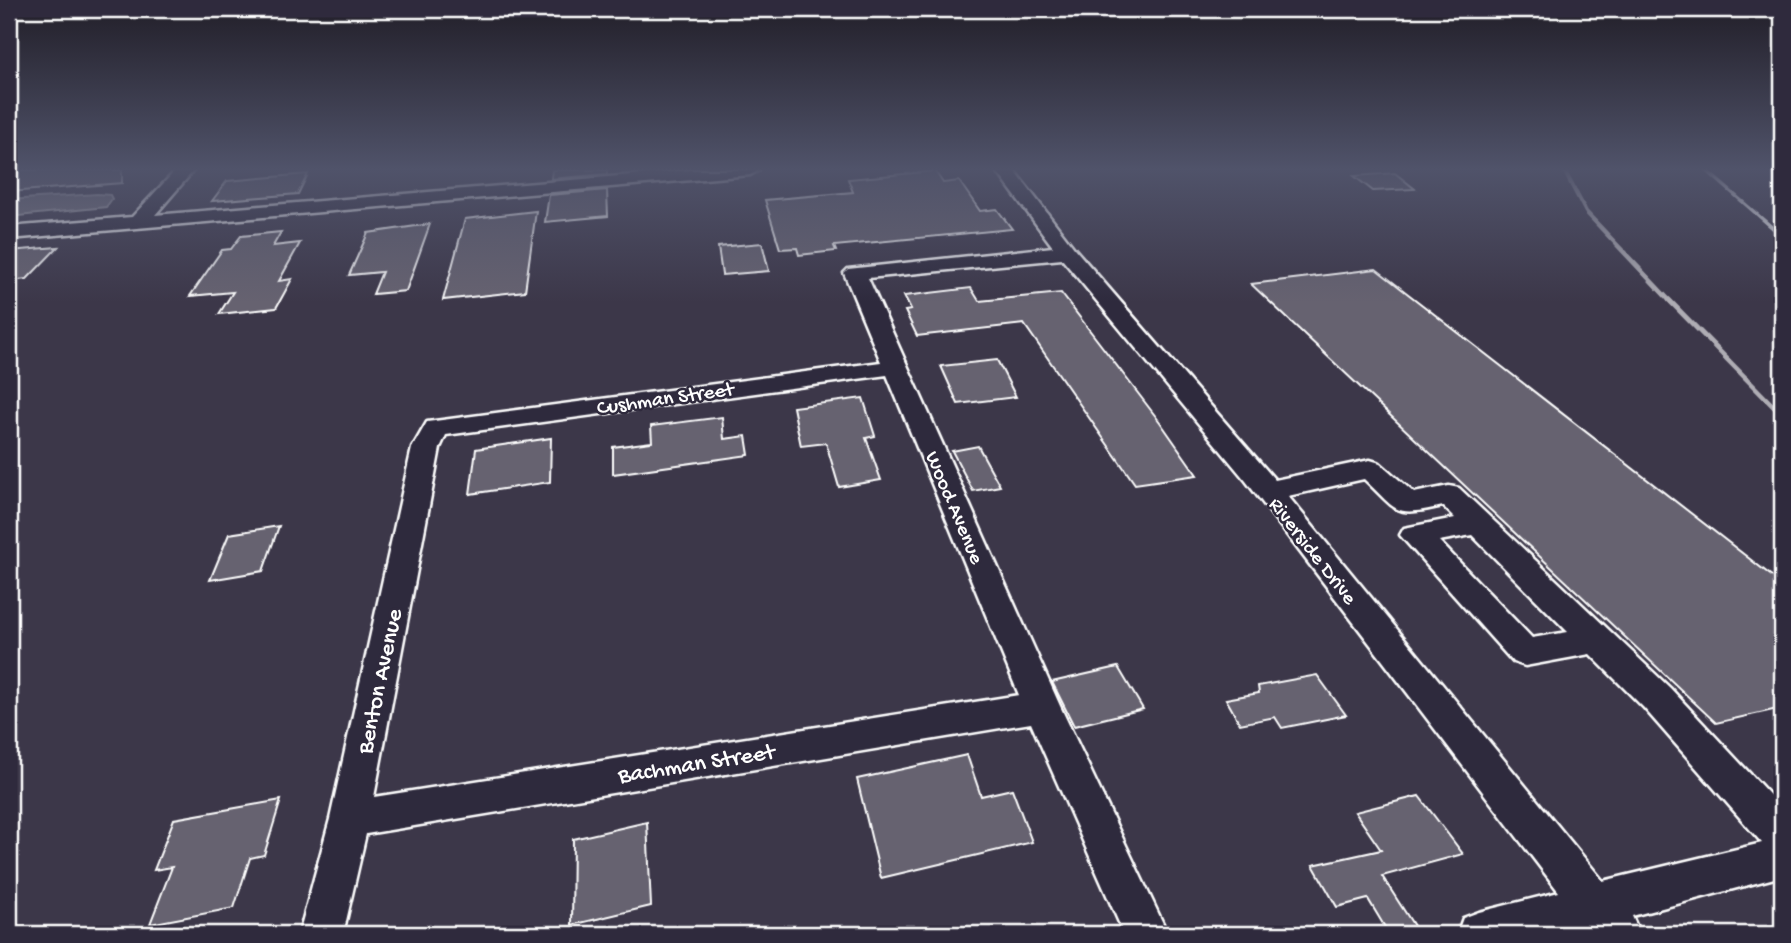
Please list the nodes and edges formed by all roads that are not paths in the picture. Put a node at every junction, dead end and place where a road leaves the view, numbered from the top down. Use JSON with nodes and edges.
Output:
{"nodes":[{"id":1,"x":145,"y":214,"type":"edge"},
{"id":2,"x":237,"y":214,"type":"edge"},
{"id":3,"x":1038,"y":214,"type":"edge"},
{"id":4,"x":138,"y":222,"type":"junction"},
{"id":5,"x":9,"y":233,"type":"edge"},
{"id":6,"x":1067,"y":252,"type":"junction"},
{"id":7,"x":895,"y":367,"type":"junction"},
{"id":8,"x":436,"y":428,"type":"joint"},
{"id":9,"x":1268,"y":491,"type":"junction"},
{"id":10,"x":1478,"y":524,"type":"junction"},
{"id":11,"x":1596,"y":639,"type":"junction"},
{"id":12,"x":1042,"y":706,"type":"junction"},
{"id":13,"x":350,"y":819,"type":"junction"},
{"id":14,"x":1782,"y":836,"type":"edge"},
{"id":15,"x":1782,"y":857,"type":"edge"},
{"id":16,"x":1606,"y":920,"type":"edge"},
{"id":17,"x":321,"y":934,"type":"edge"},
{"id":18,"x":1146,"y":934,"type":"edge"},
{"id":19,"x":1479,"y":934,"type":"edge"}],
"edges":[{"from":1,"to":4,"type":"street"},
{"from":2,"to":4,"type":"street"},
{"from":3,"to":6,"type":"street","name":"Riverside Drive"},
{"from":4,"to":5,"type":"street"},
{"from":6,"to":7,"type":"street","name":"Wood Avenue"},
{"from":6,"to":9,"type":"street","name":"Riverside Drive"},
{"from":7,"to":8,"type":"street","name":"Cushman Street"},
{"from":7,"to":12,"type":"street","name":"Wood Avenue"},
{"from":8,"to":13,"type":"street","name":"Benton Avenue"},
{"from":9,"to":10,"type":"street"},
{"from":9,"to":16,"type":"street","name":"Riverside Drive"},
{"from":10,"to":11,"type":"street"},
{"from":10,"to":11,"type":"street"},
{"from":11,"to":14,"type":"street"},
{"from":12,"to":13,"type":"street","name":"Bachman Street"},
{"from":12,"to":18,"type":"street","name":"Wood Avenue"},
{"from":13,"to":17,"type":"street","name":"Benton Avenue"},
{"from":15,"to":16,"type":"street"},
{"from":16,"to":19,"type":"street"}]}
